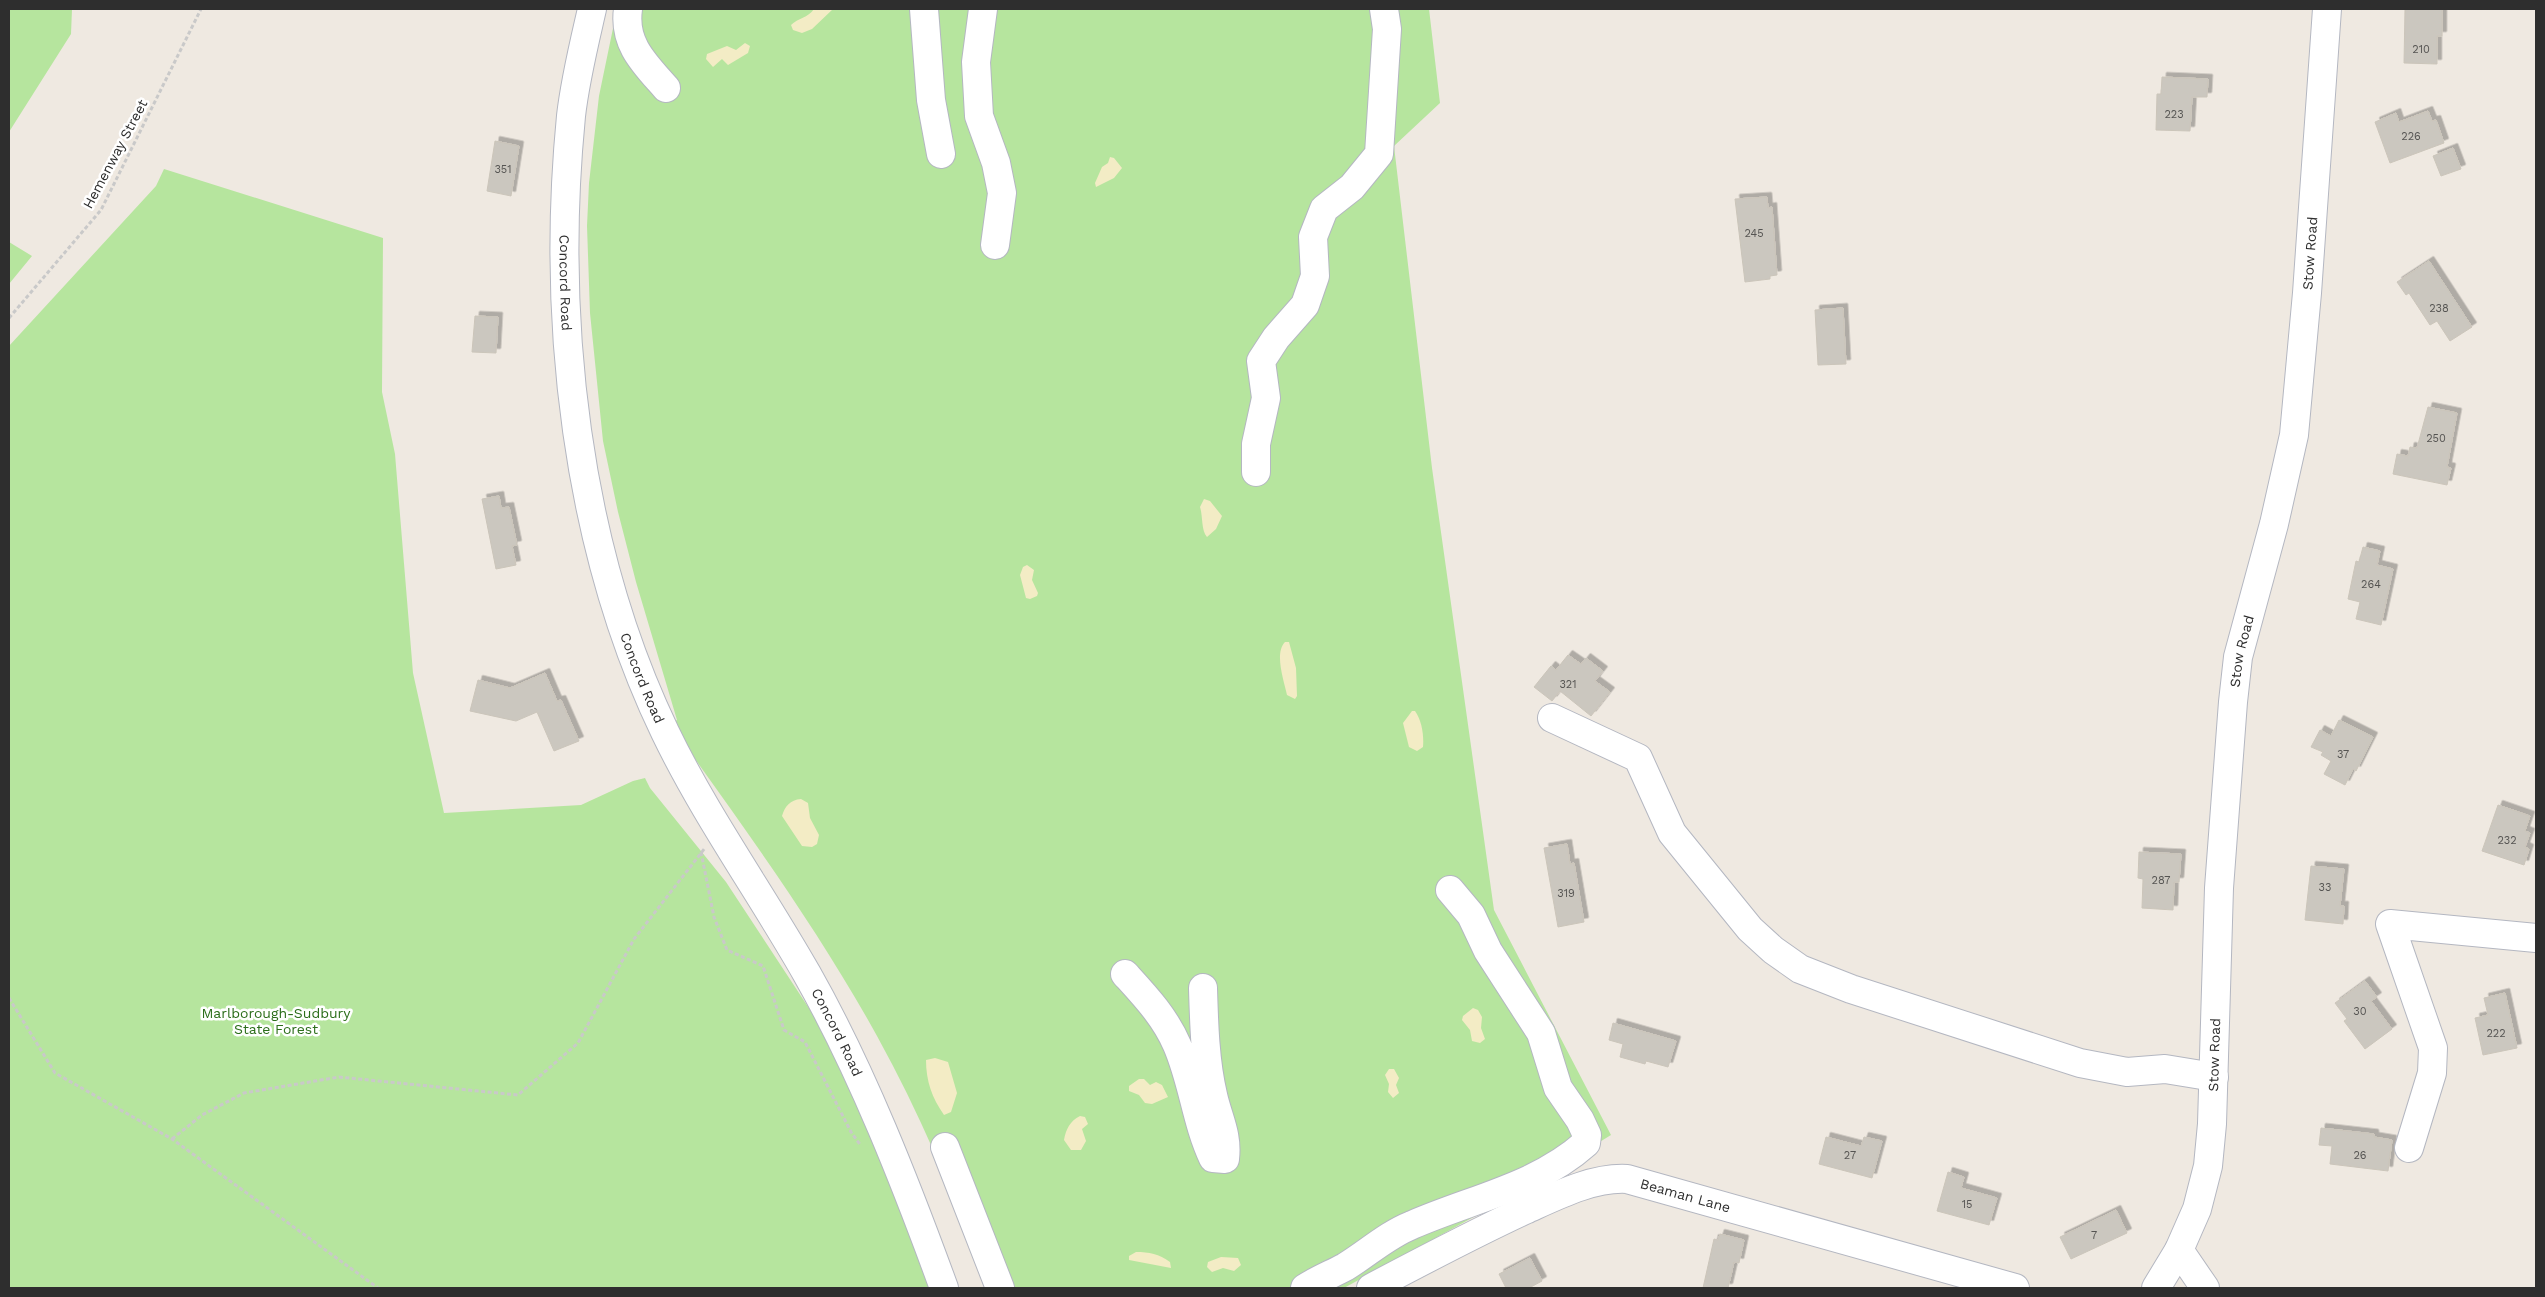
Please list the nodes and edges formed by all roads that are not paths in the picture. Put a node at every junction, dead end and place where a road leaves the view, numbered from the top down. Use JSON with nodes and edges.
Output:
{"nodes":[{"id":1,"x":592,"y":9,"type":"edge"},
{"id":2,"x":628,"y":9,"type":"edge"},
{"id":3,"x":924,"y":9,"type":"edge"},
{"id":4,"x":983,"y":9,"type":"edge"},
{"id":5,"x":1384,"y":9,"type":"edge"},
{"id":6,"x":2327,"y":9,"type":"edge"},
{"id":7,"x":666,"y":88,"type":"dead end"},
{"id":8,"x":941,"y":154,"type":"dead end"},
{"id":9,"x":995,"y":245,"type":"dead end"},
{"id":10,"x":1256,"y":472,"type":"dead end"},
{"id":11,"x":1552,"y":718,"type":"dead end"},
{"id":12,"x":1450,"y":890,"type":"dead end"},
{"id":13,"x":2536,"y":938,"type":"edge"},
{"id":14,"x":1125,"y":974,"type":"dead end"},
{"id":15,"x":1203,"y":988,"type":"dead end"},
{"id":16,"x":2214,"y":1078,"type":"junction"},
{"id":17,"x":945,"y":1147,"type":"dead end"},
{"id":18,"x":2409,"y":1148,"type":"dead end"},
{"id":19,"x":2179,"y":1250,"type":"junction"},
{"id":20,"x":944,"y":1288,"type":"edge"},
{"id":21,"x":1000,"y":1288,"type":"edge"},
{"id":22,"x":1304,"y":1288,"type":"edge"},
{"id":23,"x":1371,"y":1288,"type":"edge"},
{"id":24,"x":2015,"y":1288,"type":"edge"},
{"id":25,"x":2156,"y":1288,"type":"edge"},
{"id":26,"x":2205,"y":1288,"type":"edge"}],
"edges":[{"from":1,"to":20,"type":"street","name":"Concord Road"},
{"from":2,"to":7,"type":"street"},
{"from":3,"to":8,"type":"street"},
{"from":4,"to":9,"type":"street"},
{"from":5,"to":10,"type":"street"},
{"from":6,"to":16,"type":"street","name":"Stow Road"},
{"from":11,"to":16,"type":"street"},
{"from":12,"to":22,"type":"street"},
{"from":13,"to":18,"type":"street"},
{"from":14,"to":15,"type":"street"},
{"from":16,"to":19,"type":"street","name":"Stow Road"},
{"from":17,"to":21,"type":"street"},
{"from":19,"to":25,"type":"street","name":"Stow Road"},
{"from":19,"to":26,"type":"street"},
{"from":23,"to":24,"type":"street","name":"Beaman Lane"}]}
